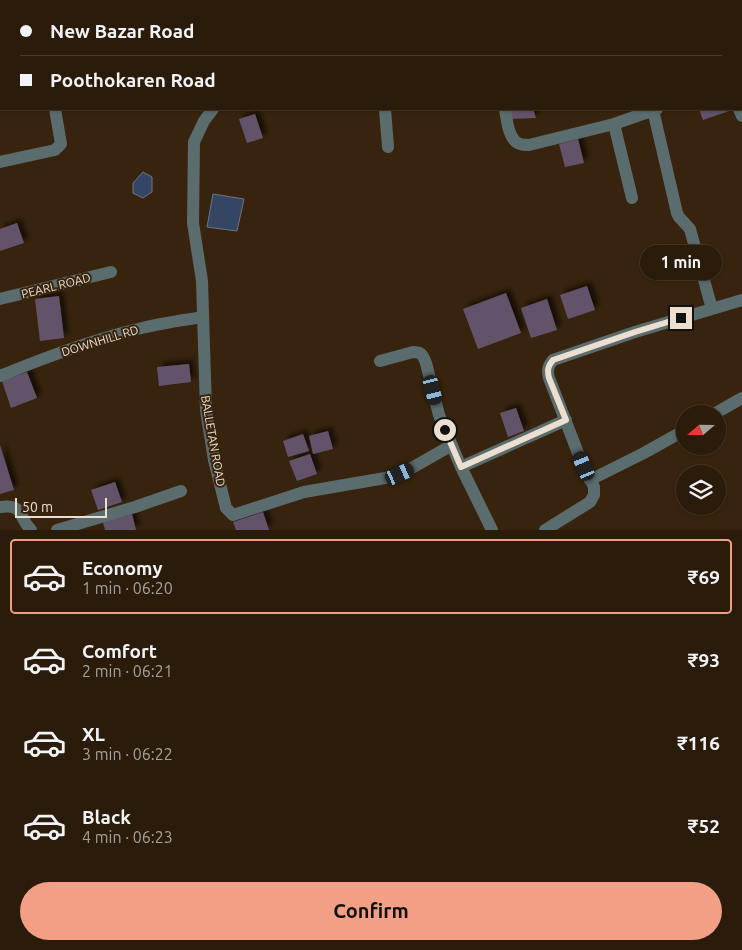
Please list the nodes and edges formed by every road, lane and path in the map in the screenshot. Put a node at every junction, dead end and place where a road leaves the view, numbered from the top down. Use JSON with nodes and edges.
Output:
{"nodes":[{"id":1,"x":56,"y":110,"type":"edge"},
{"id":2,"x":212,"y":110,"type":"edge"},
{"id":3,"x":385,"y":110,"type":"edge"},
{"id":4,"x":505,"y":110,"type":"edge"},
{"id":5,"x":652,"y":110,"type":"edge"},
{"id":6,"x":655,"y":110,"type":"edge"},
{"id":7,"x":614,"y":124,"type":"junction"},
{"id":8,"x":388,"y":147,"type":"dead end"},
{"id":9,"x":0,"y":162,"type":"edge"},
{"id":10,"x":632,"y":198,"type":"dead end"},
{"id":11,"x":111,"y":272,"type":"dead end"},
{"id":12,"x":0,"y":299,"type":"edge"},
{"id":13,"x":742,"y":300,"type":"edge"},
{"id":14,"x":712,"y":309,"type":"junction"},
{"id":15,"x":203,"y":317,"type":"junction"},
{"id":16,"x":380,"y":361,"type":"dead end"},
{"id":17,"x":0,"y":376,"type":"edge"},
{"id":18,"x":742,"y":398,"type":"edge"},
{"id":19,"x":726,"y":407,"type":"edge"},
{"id":20,"x":566,"y":420,"type":"junction"},
{"id":21,"x":676,"y":435,"type":"edge"},
{"id":22,"x":452,"y":445,"type":"junction"},
{"id":23,"x":461,"y":467,"type":"junction"},
{"id":24,"x":590,"y":480,"type":"junction"},
{"id":25,"x":181,"y":491,"type":"dead end"},
{"id":26,"x":0,"y":507,"type":"edge"},
{"id":27,"x":31,"y":530,"type":"edge"},
{"id":28,"x":57,"y":530,"type":"edge"},
{"id":29,"x":492,"y":530,"type":"edge"},
{"id":30,"x":545,"y":530,"type":"edge"}],
"edges":[{"from":1,"to":9,"type":"street"},
{"from":2,"to":15,"type":"street","name":"BALLETAN ROAD"},
{"from":3,"to":8,"type":"street"},
{"from":4,"to":7,"type":"street"},
{"from":5,"to":7,"type":"street"},
{"from":6,"to":14,"type":"street"},
{"from":7,"to":10,"type":"street"},
{"from":11,"to":12,"type":"street","name":"PEARL ROAD"},
{"from":13,"to":14,"type":"street"},
{"from":14,"to":20,"type":"street"},
{"from":15,"to":17,"type":"street","name":"DOWNHILL RD"},
{"from":15,"to":22,"type":"street","name":"BALLETAN ROAD"},
{"from":16,"to":22,"type":"street"},
{"from":18,"to":19,"type":"street"},
{"from":20,"to":23,"type":"street"},
{"from":20,"to":24,"type":"street"},
{"from":21,"to":24,"type":"street"},
{"from":22,"to":23,"type":"street"},
{"from":23,"to":29,"type":"street"},
{"from":24,"to":30,"type":"street"},
{"from":25,"to":28,"type":"street"},
{"from":26,"to":27,"type":"street"}]}
